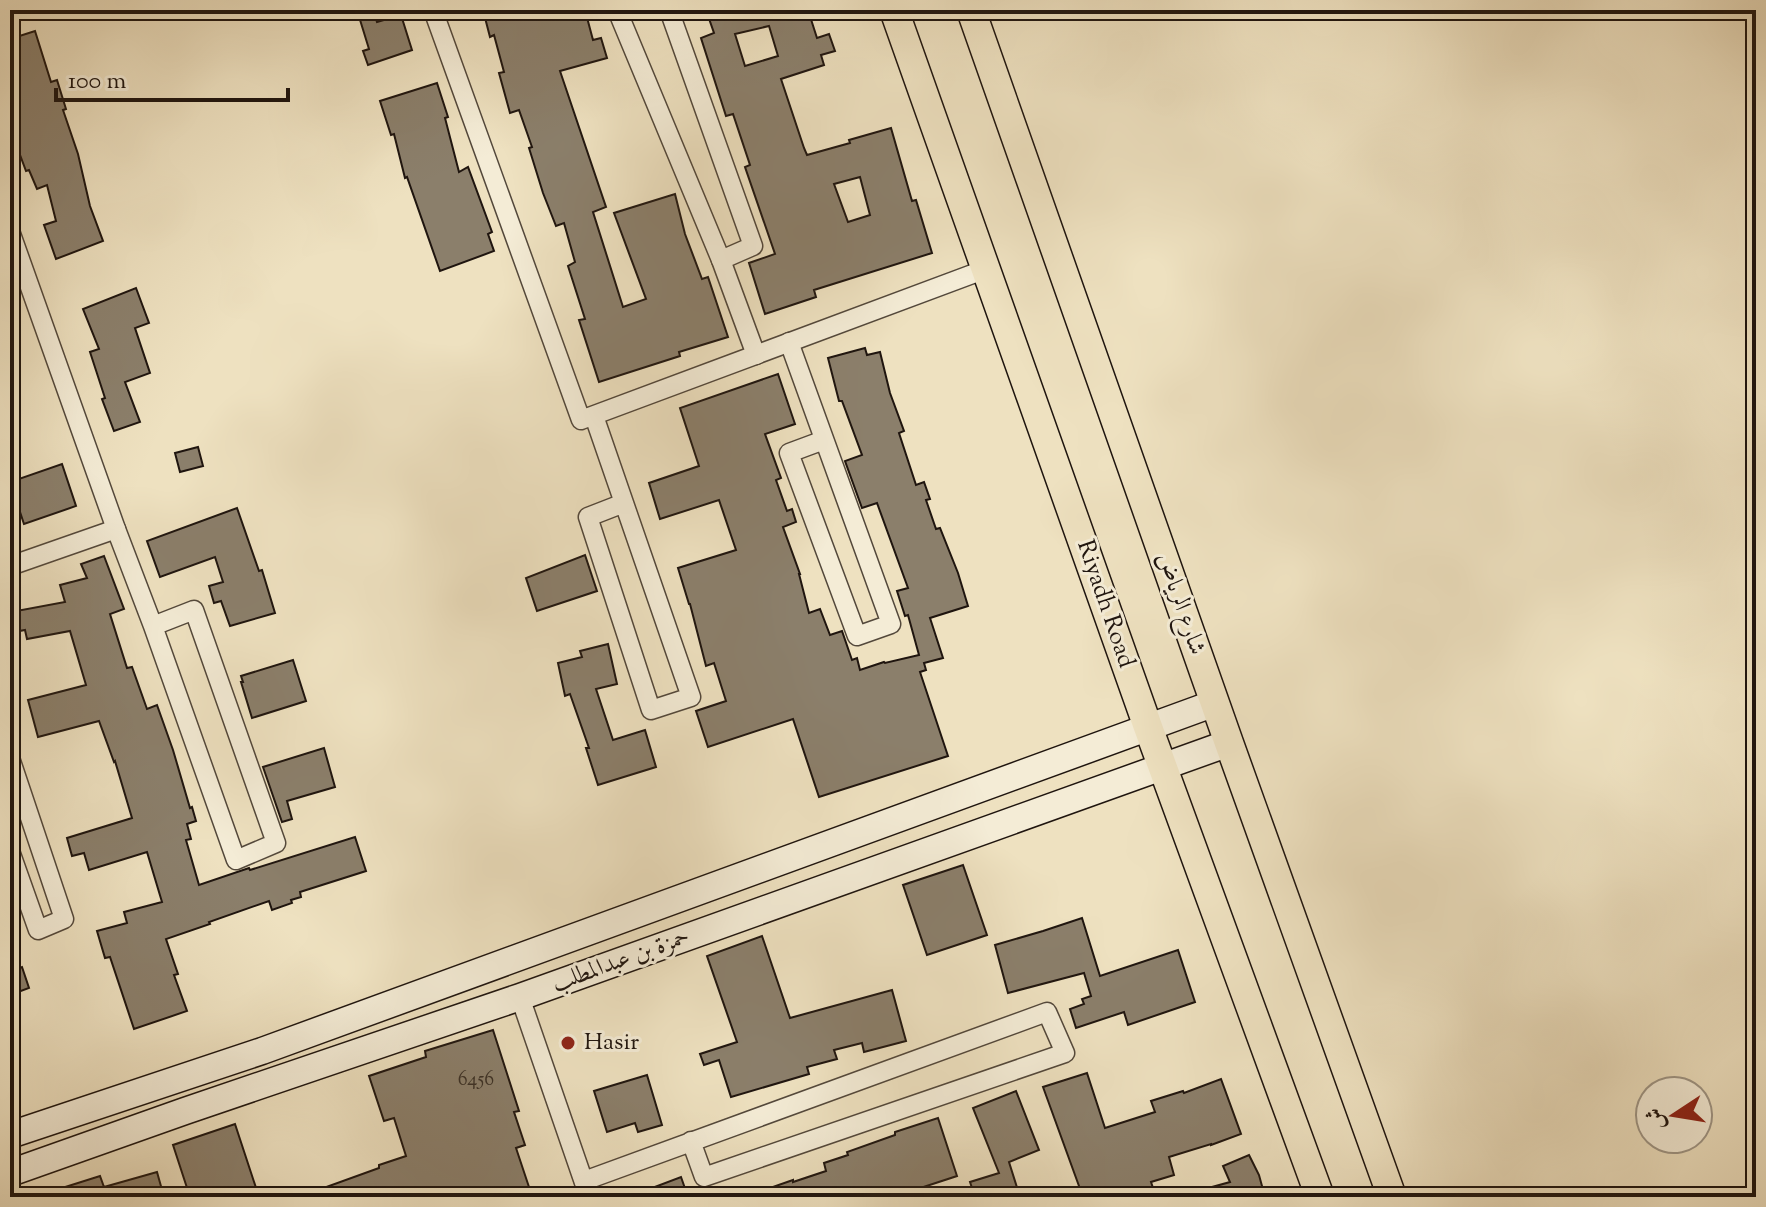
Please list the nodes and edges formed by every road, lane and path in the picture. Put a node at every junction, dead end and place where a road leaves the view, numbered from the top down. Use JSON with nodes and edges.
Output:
{"nodes":[{"id":1,"x":433,"y":10,"type":"edge"},
{"id":2,"x":617,"y":10,"type":"edge"},
{"id":3,"x":669,"y":10,"type":"edge"},
{"id":4,"x":894,"y":10,"type":"edge"},
{"id":5,"x":971,"y":10,"type":"edge"},
{"id":6,"x":10,"y":231,"type":"edge"},
{"id":7,"x":721,"y":260,"type":"junction"},
{"id":8,"x":986,"y":269,"type":"junction"},
{"id":9,"x":789,"y":342,"type":"junction"},
{"id":10,"x":756,"y":355,"type":"junction"},
{"id":11,"x":594,"y":416,"type":"junction"},
{"id":12,"x":824,"y":440,"type":"junction"},
{"id":13,"x":624,"y":503,"type":"junction"},
{"id":14,"x":116,"y":529,"type":"junction"},
{"id":15,"x":10,"y":566,"type":"edge"},
{"id":16,"x":153,"y":626,"type":"junction"},
{"id":17,"x":1215,"y":703,"type":"junction"},
{"id":18,"x":1148,"y":727,"type":"junction"},
{"id":19,"x":1229,"y":743,"type":"junction"},
{"id":20,"x":10,"y":758,"type":"edge"},
{"id":21,"x":1163,"y":767,"type":"junction"},
{"id":22,"x":10,"y":851,"type":"edge"},
{"id":23,"x":520,"y":997,"type":"junction"},
{"id":24,"x":262,"y":1051,"type":"junction"},
{"id":25,"x":185,"y":1077,"type":"junction"},
{"id":26,"x":262,"y":1086,"type":"junction"},
{"id":27,"x":185,"y":1111,"type":"junction"},
{"id":28,"x":10,"y":1135,"type":"edge"},
{"id":29,"x":691,"y":1141,"type":"junction"},
{"id":30,"x":10,"y":1173,"type":"edge"},
{"id":31,"x":586,"y":1189,"type":"edge"},
{"id":32,"x":1320,"y":1197,"type":"edge"},
{"id":33,"x":1392,"y":1197,"type":"edge"}],
"edges":[{"from":1,"to":11,"type":"street"},
{"from":2,"to":7,"type":"street"},
{"from":3,"to":7,"type":"street"},
{"from":4,"to":8,"type":"main road","name":"Riyadh Road"},
{"from":5,"to":17,"type":"main road","name":"شارع الرياض"},
{"from":6,"to":14,"type":"street"},
{"from":7,"to":10,"type":"street"},
{"from":8,"to":9,"type":"street"},
{"from":8,"to":18,"type":"main road","name":"Riyadh Road"},
{"from":9,"to":10,"type":"street"},
{"from":9,"to":12,"type":"street"},
{"from":10,"to":11,"type":"street"},
{"from":11,"to":13,"type":"street"},
{"from":12,"to":12,"type":"street"},
{"from":13,"to":13,"type":"street"},
{"from":14,"to":15,"type":"street"},
{"from":14,"to":16,"type":"street"},
{"from":16,"to":16,"type":"street"},
{"from":17,"to":18,"type":"street","name":"حمزة بن عبدالمطلب"},
{"from":17,"to":19,"type":"main road","name":"شارع الرياض"},
{"from":18,"to":21,"type":"main road","name":"Riyadh Road"},
{"from":18,"to":24,"type":"street","name":"حمزة بن عبدالمطلب"},
{"from":19,"to":21,"type":"street","name":"حمزة بن عبدالمطلب"},
{"from":19,"to":33,"type":"main road","name":"شارع الرياض"},
{"from":20,"to":22,"type":"street"},
{"from":21,"to":23,"type":"street","name":"حمزة بن عبدالمطلب"},
{"from":21,"to":32,"type":"main road","name":"Riyadh Road"},
{"from":23,"to":26,"type":"street","name":"حمزة بن عبدالمطلب"},
{"from":23,"to":31,"type":"street"},
{"from":24,"to":25,"type":"street","name":"حمزة بن عبدالمطلب"},
{"from":24,"to":26,"type":"street"},
{"from":25,"to":27,"type":"street"},
{"from":25,"to":28,"type":"street","name":"حمزة بن عبدالمطلب"},
{"from":26,"to":27,"type":"street","name":"حمزة بن عبدالمطلب"},
{"from":27,"to":30,"type":"street","name":"حمزة بن عبدالمطلب"},
{"from":29,"to":29,"type":"street"},
{"from":29,"to":31,"type":"street"}]}
